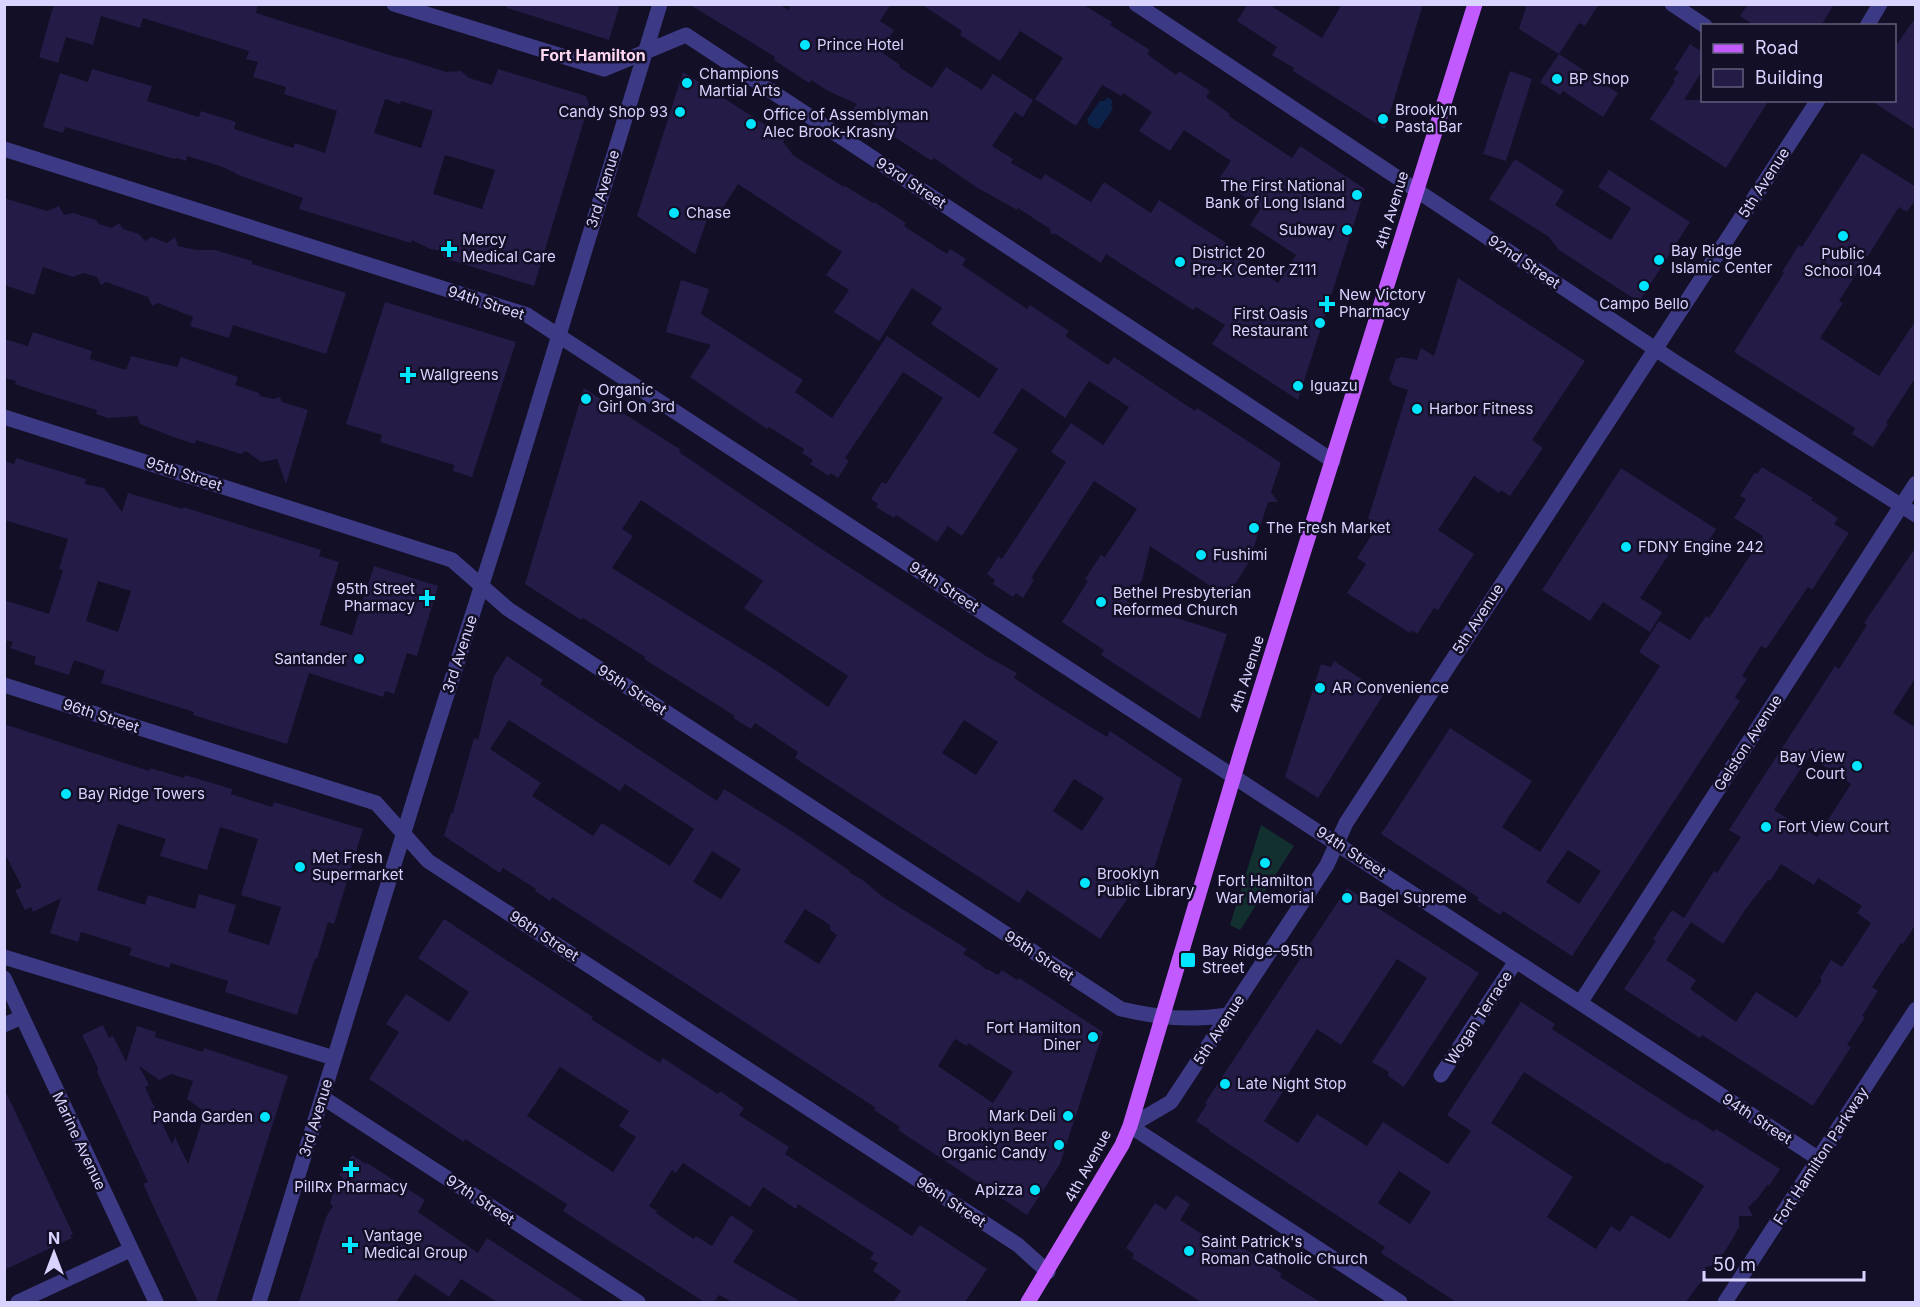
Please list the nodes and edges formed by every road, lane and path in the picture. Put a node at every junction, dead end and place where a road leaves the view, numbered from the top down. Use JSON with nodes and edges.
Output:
{"nodes":[{"id":1,"x":394,"y":4,"type":"edge"},
{"id":2,"x":660,"y":4,"type":"edge"},
{"id":3,"x":1136,"y":4,"type":"edge"},
{"id":4,"x":1475,"y":4,"type":"edge"},
{"id":5,"x":1672,"y":4,"type":"edge"},
{"id":6,"x":1880,"y":4,"type":"edge"},
{"id":7,"x":1702,"y":24,"type":"edge"},
{"id":8,"x":1868,"y":24,"type":"edge"},
{"id":9,"x":644,"y":52,"type":"junction"},
{"id":10,"x":1817,"y":102,"type":"edge"},
{"id":11,"x":4,"y":148,"type":"edge"},
{"id":12,"x":1418,"y":190,"type":"junction"},
{"id":13,"x":559,"y":335,"type":"junction"},
{"id":14,"x":1655,"y":348,"type":"junction"},
{"id":15,"x":4,"y":417,"type":"edge"},
{"id":16,"x":1333,"y":461,"type":"junction"},
{"id":17,"x":1916,"y":483,"type":"edge"},
{"id":18,"x":1901,"y":506,"type":"junction"},
{"id":19,"x":1916,"y":515,"type":"edge"},
{"id":20,"x":482,"y":586,"type":"junction"},
{"id":21,"x":4,"y":685,"type":"edge"},
{"id":22,"x":1234,"y":777,"type":"junction"},
{"id":23,"x":404,"y":834,"type":"junction"},
{"id":24,"x":1337,"y":843,"type":"junction"},
{"id":25,"x":4,"y":957,"type":"edge"},
{"id":26,"x":1516,"y":961,"type":"junction"},
{"id":27,"x":4,"y":978,"type":"edge"},
{"id":28,"x":1580,"y":1003,"type":"junction"},
{"id":29,"x":1916,"y":1009,"type":"edge"},
{"id":30,"x":1228,"y":1015,"type":"junction"},
{"id":31,"x":22,"y":1017,"type":"junction"},
{"id":32,"x":1161,"y":1018,"type":"junction"},
{"id":33,"x":4,"y":1025,"type":"edge"},
{"id":34,"x":334,"y":1058,"type":"junction"},
{"id":35,"x":1441,"y":1075,"type":"dead end"},
{"id":36,"x":322,"y":1097,"type":"junction"},
{"id":37,"x":1130,"y":1126,"type":"junction"},
{"id":38,"x":1819,"y":1159,"type":"junction"},
{"id":39,"x":130,"y":1250,"type":"junction"},
{"id":40,"x":1048,"y":1272,"type":"junction"},
{"id":41,"x":18,"y":1302,"type":"edge"},
{"id":42,"x":156,"y":1302,"type":"edge"},
{"id":43,"x":259,"y":1302,"type":"edge"},
{"id":44,"x":638,"y":1302,"type":"edge"},
{"id":45,"x":1028,"y":1302,"type":"edge"},
{"id":46,"x":1400,"y":1302,"type":"edge"},
{"id":47,"x":1725,"y":1302,"type":"edge"}],
"edges":[{"from":1,"to":9,"type":"street","name":"93rd Street"},
{"from":2,"to":9,"type":"street","name":"3rd Avenue"},
{"from":3,"to":12,"type":"street","name":"92nd Street"},
{"from":4,"to":12,"type":"main road","name":"4th Avenue"},
{"from":5,"to":7,"type":"street"},
{"from":6,"to":8,"type":"street"},
{"from":9,"to":13,"type":"street","name":"3rd Avenue"},
{"from":9,"to":16,"type":"street","name":"93rd Street"},
{"from":10,"to":14,"type":"street","name":"5th Avenue"},
{"from":11,"to":13,"type":"street","name":"94th Street"},
{"from":12,"to":14,"type":"street","name":"92nd Street"},
{"from":12,"to":16,"type":"main road","name":"4th Avenue"},
{"from":13,"to":20,"type":"street","name":"3rd Avenue"},
{"from":13,"to":22,"type":"street","name":"94th Street"},
{"from":14,"to":18,"type":"street","name":"92nd Street"},
{"from":14,"to":24,"type":"street","name":"5th Avenue"},
{"from":15,"to":20,"type":"street","name":"95th Street"},
{"from":16,"to":22,"type":"main road","name":"4th Avenue"},
{"from":17,"to":18,"type":"street","name":"Gelston Avenue"},
{"from":18,"to":19,"type":"street","name":"92nd Street"},
{"from":18,"to":28,"type":"street","name":"Gelston Avenue"},
{"from":20,"to":23,"type":"street","name":"3rd Avenue"},
{"from":20,"to":32,"type":"street","name":"95th Street"},
{"from":21,"to":23,"type":"street","name":"96th Street"},
{"from":22,"to":24,"type":"street","name":"94th Street"},
{"from":22,"to":32,"type":"main road","name":"4th Avenue"},
{"from":23,"to":34,"type":"street","name":"3rd Avenue"},
{"from":23,"to":40,"type":"street","name":"96th Street"},
{"from":24,"to":26,"type":"street","name":"94th Street"},
{"from":24,"to":30,"type":"street","name":"5th Avenue"},
{"from":25,"to":34,"type":"street"},
{"from":26,"to":28,"type":"street","name":"94th Street"},
{"from":26,"to":35,"type":"street","name":"Wogan Terrace"},
{"from":27,"to":31,"type":"street","name":"Marine Avenue"},
{"from":28,"to":38,"type":"street","name":"94th Street"},
{"from":29,"to":38,"type":"street","name":"Fort Hamilton Parkway"},
{"from":30,"to":32,"type":"street","name":"95th Street"},
{"from":30,"to":37,"type":"street","name":"5th Avenue"},
{"from":31,"to":33,"type":"street"},
{"from":31,"to":39,"type":"street","name":"Marine Avenue"},
{"from":32,"to":37,"type":"main road","name":"4th Avenue"},
{"from":34,"to":36,"type":"street","name":"3rd Avenue"},
{"from":36,"to":43,"type":"street","name":"3rd Avenue"},
{"from":36,"to":44,"type":"street","name":"97th Street"},
{"from":37,"to":40,"type":"main road","name":"4th Avenue"},
{"from":37,"to":46,"type":"street"},
{"from":38,"to":47,"type":"street","name":"Fort Hamilton Parkway"},
{"from":39,"to":41,"type":"street"},
{"from":39,"to":42,"type":"street","name":"Marine Avenue"},
{"from":40,"to":45,"type":"main road","name":"4th Avenue"}]}
